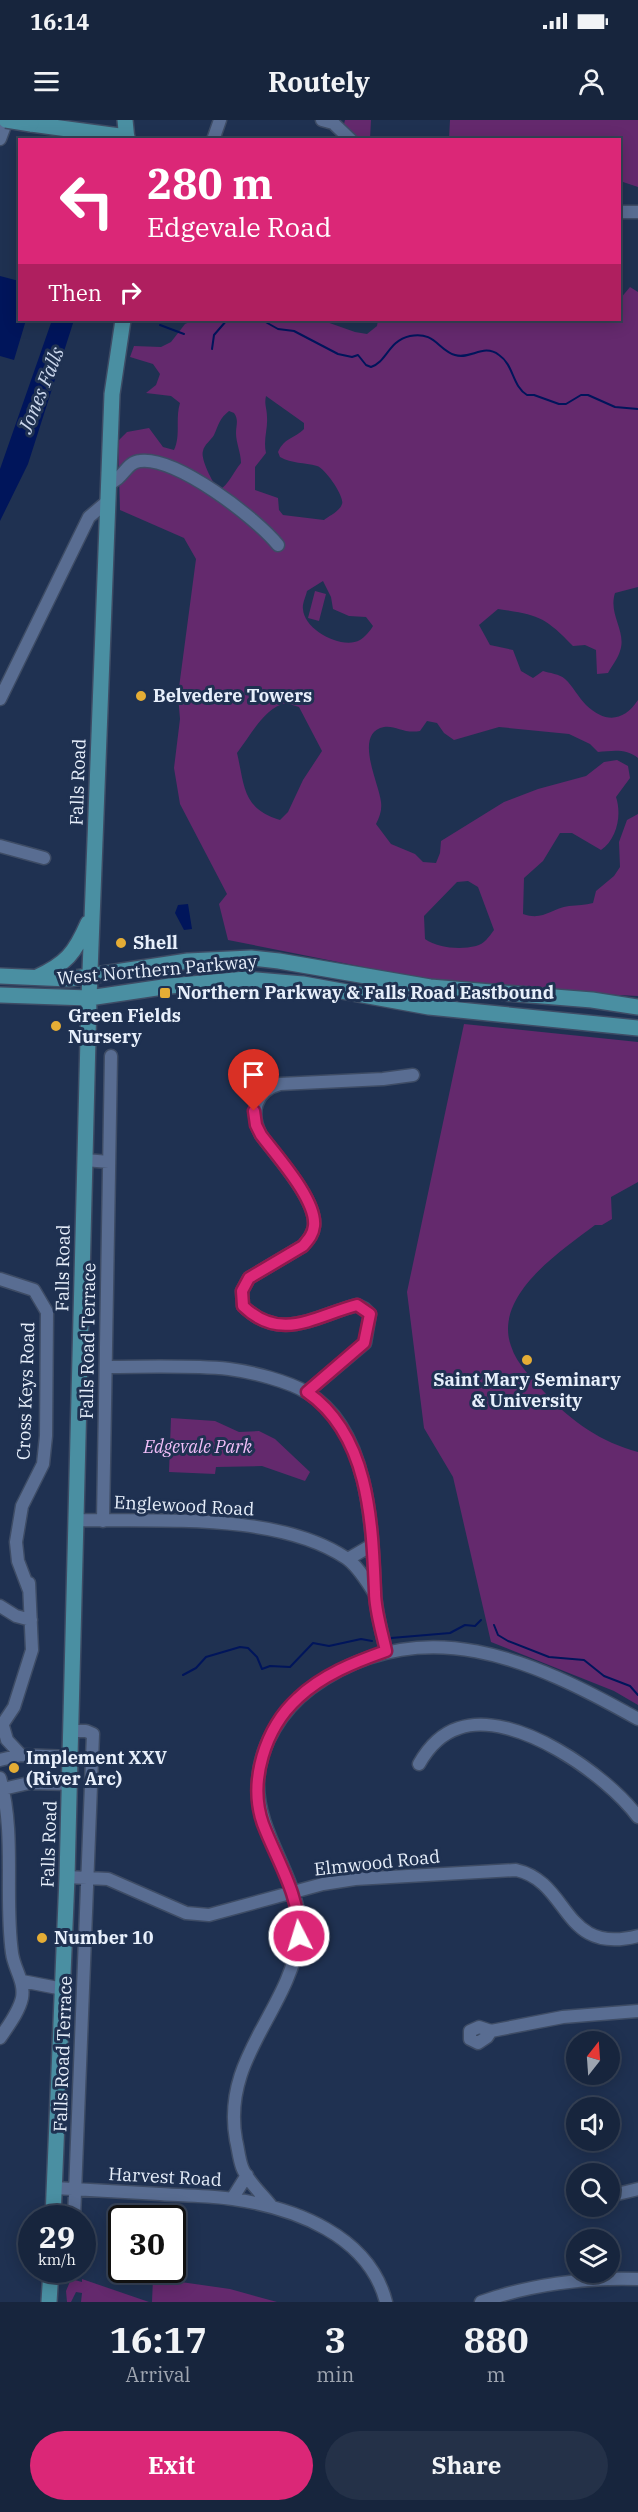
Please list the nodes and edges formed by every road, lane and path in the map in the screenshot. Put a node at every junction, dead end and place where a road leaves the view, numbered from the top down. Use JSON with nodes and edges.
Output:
{"nodes":[{"id":1,"x":6,"y":120,"type":"edge"},
{"id":2,"x":125,"y":120,"type":"edge"},
{"id":3,"x":220,"y":120,"type":"edge"},
{"id":4,"x":322,"y":120,"type":"edge"},
{"id":5,"x":127,"y":138,"type":"edge"},
{"id":6,"x":214,"y":138,"type":"edge"},
{"id":7,"x":349,"y":138,"type":"edge"},
{"id":8,"x":0,"y":139,"type":"edge"},
{"id":9,"x":621,"y":212,"type":"edge"},
{"id":10,"x":638,"y":212,"type":"edge"},
{"id":11,"x":123,"y":321,"type":"edge"},
{"id":12,"x":109,"y":492,"type":"junction"},
{"id":13,"x":278,"y":545,"type":"dead end"},
{"id":14,"x":0,"y":699,"type":"edge"},
{"id":15,"x":0,"y":846,"type":"edge"},
{"id":16,"x":44,"y":858,"type":"dead end"},
{"id":17,"x":92,"y":915,"type":"junction"},
{"id":18,"x":0,"y":976,"type":"edge"},
{"id":19,"x":90,"y":977,"type":"junction"},
{"id":20,"x":34,"y":979,"type":"junction"},
{"id":21,"x":0,"y":995,"type":"edge"},
{"id":22,"x":89,"y":998,"type":"junction"},
{"id":23,"x":638,"y":1007,"type":"edge"},
{"id":24,"x":638,"y":1028,"type":"edge"},
{"id":25,"x":111,"y":1056,"type":"dead end"},
{"id":26,"x":413,"y":1075,"type":"dead end"},
{"id":27,"x":85,"y":1160,"type":"junction"},
{"id":28,"x":109,"y":1162,"type":"junction"},
{"id":29,"x":0,"y":1279,"type":"edge"},
{"id":30,"x":106,"y":1366,"type":"junction"},
{"id":31,"x":307,"y":1392,"type":"junction"},
{"id":32,"x":77,"y":1520,"type":"junction"},
{"id":33,"x":103,"y":1521,"type":"junction"},
{"id":34,"x":372,"y":1545,"type":"junction"},
{"id":35,"x":348,"y":1560,"type":"junction"},
{"id":36,"x":375,"y":1594,"type":"junction"},
{"id":37,"x":0,"y":1606,"type":"edge"},
{"id":38,"x":31,"y":1620,"type":"junction"},
{"id":39,"x":386,"y":1651,"type":"junction"},
{"id":40,"x":638,"y":1719,"type":"edge"},
{"id":41,"x":2,"y":1727,"type":"edge"},
{"id":42,"x":72,"y":1731,"type":"junction"},
{"id":43,"x":21,"y":1755,"type":"junction"},
{"id":44,"x":71,"y":1757,"type":"junction"},
{"id":45,"x":0,"y":1760,"type":"edge"},
{"id":46,"x":419,"y":1764,"type":"dead end"},
{"id":47,"x":2,"y":1783,"type":"edge"},
{"id":48,"x":70,"y":1784,"type":"junction"},
{"id":49,"x":638,"y":1817,"type":"edge"},
{"id":50,"x":68,"y":1877,"type":"junction"},
{"id":51,"x":88,"y":1877,"type":"junction"},
{"id":52,"x":291,"y":1892,"type":"junction"},
{"id":53,"x":638,"y":1936,"type":"edge"},
{"id":54,"x":22,"y":1981,"type":"junction"},
{"id":55,"x":63,"y":1989,"type":"junction"},
{"id":56,"x":638,"y":2011,"type":"edge"},
{"id":57,"x":491,"y":2031,"type":"dead end"},
{"id":58,"x":0,"y":2038,"type":"edge"},
{"id":59,"x":247,"y":2175,"type":"junction"},
{"id":60,"x":55,"y":2188,"type":"junction"},
{"id":61,"x":638,"y":2188,"type":"edge"},
{"id":62,"x":75,"y":2189,"type":"junction"},
{"id":63,"x":620,"y":2193,"type":"edge"},
{"id":64,"x":232,"y":2199,"type":"junction"},
{"id":65,"x":54,"y":2205,"type":"edge"},
{"id":66,"x":74,"y":2205,"type":"edge"},
{"id":67,"x":272,"y":2207,"type":"junction"},
{"id":68,"x":638,"y":2279,"type":"edge"},
{"id":69,"x":50,"y":2283,"type":"edge"},
{"id":70,"x":49,"y":2302,"type":"edge"},
{"id":71,"x":386,"y":2302,"type":"edge"},
{"id":72,"x":481,"y":2302,"type":"edge"}],
"edges":[{"from":1,"to":5,"type":"main road","bridge":true},
{"from":1,"to":8,"type":"street"},
{"from":2,"to":5,"type":"main road"},
{"from":3,"to":6,"type":"street"},
{"from":4,"to":7,"type":"street"},
{"from":9,"to":10,"type":"street"},
{"from":11,"to":12,"type":"main road","name":"Falls Road"},
{"from":12,"to":13,"type":"street"},
{"from":12,"to":14,"type":"street"},
{"from":12,"to":17,"type":"main road","name":"Falls Road"},
{"from":15,"to":16,"type":"street"},
{"from":17,"to":19,"type":"main road","name":"Falls Road"},
{"from":17,"to":20,"type":"main road"},
{"from":18,"to":20,"type":"main road","name":"West Northern Parkway"},
{"from":19,"to":20,"type":"main road","name":"West Northern Parkway"},
{"from":19,"to":22,"type":"main road","name":"Falls Road"},
{"from":19,"to":23,"type":"main road","name":"West Northern Parkway"},
{"from":21,"to":22,"type":"main road","name":"West Northern Parkway"},
{"from":22,"to":24,"type":"main road","name":"West Northern Parkway"},
{"from":22,"to":27,"type":"main road","name":"Falls Road"},
{"from":25,"to":28,"type":"street","name":"Falls Road Terrace"},
{"from":26,"to":31,"type":"street"},
{"from":27,"to":28,"type":"street"},
{"from":27,"to":32,"type":"main road","name":"Falls Road"},
{"from":28,"to":30,"type":"street","name":"Falls Road Terrace"},
{"from":29,"to":38,"type":"street","name":"Cross Keys Road"},
{"from":30,"to":31,"type":"street"},
{"from":30,"to":33,"type":"street","name":"Falls Road Terrace"},
{"from":31,"to":34,"type":"street"},
{"from":32,"to":33,"type":"street","name":"Englewood Road"},
{"from":32,"to":42,"type":"main road","name":"Falls Road"},
{"from":33,"to":35,"type":"street","name":"Englewood Road"},
{"from":34,"to":35,"type":"street"},
{"from":34,"to":36,"type":"street"},
{"from":35,"to":36,"type":"street","name":"Englewood Road"},
{"from":36,"to":39,"type":"street"},
{"from":37,"to":38,"type":"street"},
{"from":38,"to":41,"type":"street","name":"Cross Keys Road"},
{"from":39,"to":40,"type":"street"},
{"from":39,"to":52,"type":"street"},
{"from":41,"to":43,"type":"street"},
{"from":42,"to":44,"type":"main road","name":"Falls Road"},
{"from":42,"to":51,"type":"street","name":"Falls Road Terrace"},
{"from":43,"to":44,"type":"street"},
{"from":43,"to":45,"type":"street"},
{"from":44,"to":48,"type":"main road","name":"Falls Road"},
{"from":46,"to":49,"type":"street"},
{"from":47,"to":48,"type":"street"},
{"from":47,"to":54,"type":"street"},
{"from":48,"to":50,"type":"main road","name":"Falls Road"},
{"from":50,"to":51,"type":"street","name":"Elmwood Road"},
{"from":50,"to":55,"type":"main road","name":"Falls Road"},
{"from":51,"to":52,"type":"street","name":"Elmwood Road"},
{"from":51,"to":62,"type":"street","name":"Falls Road Terrace"},
{"from":52,"to":53,"type":"street","name":"Elmwood Road"},
{"from":52,"to":59,"type":"street"},
{"from":54,"to":55,"type":"street"},
{"from":54,"to":58,"type":"street"},
{"from":55,"to":60,"type":"main road","name":"Falls Road"},
{"from":56,"to":57,"type":"street"},
{"from":59,"to":64,"type":"street"},
{"from":59,"to":67,"type":"street"},
{"from":60,"to":62,"type":"street","name":"Harvest Road"},
{"from":60,"to":65,"type":"main road","name":"Falls Road"},
{"from":61,"to":63,"type":"street"},
{"from":62,"to":64,"type":"street","name":"Harvest Road"},
{"from":62,"to":66,"type":"street","name":"Falls Road Terrace"},
{"from":64,"to":67,"type":"street","name":"Harvest Road"},
{"from":67,"to":71,"type":"street","name":"Harvest Road"},
{"from":68,"to":72,"type":"street"},
{"from":69,"to":70,"type":"main road"}]}
